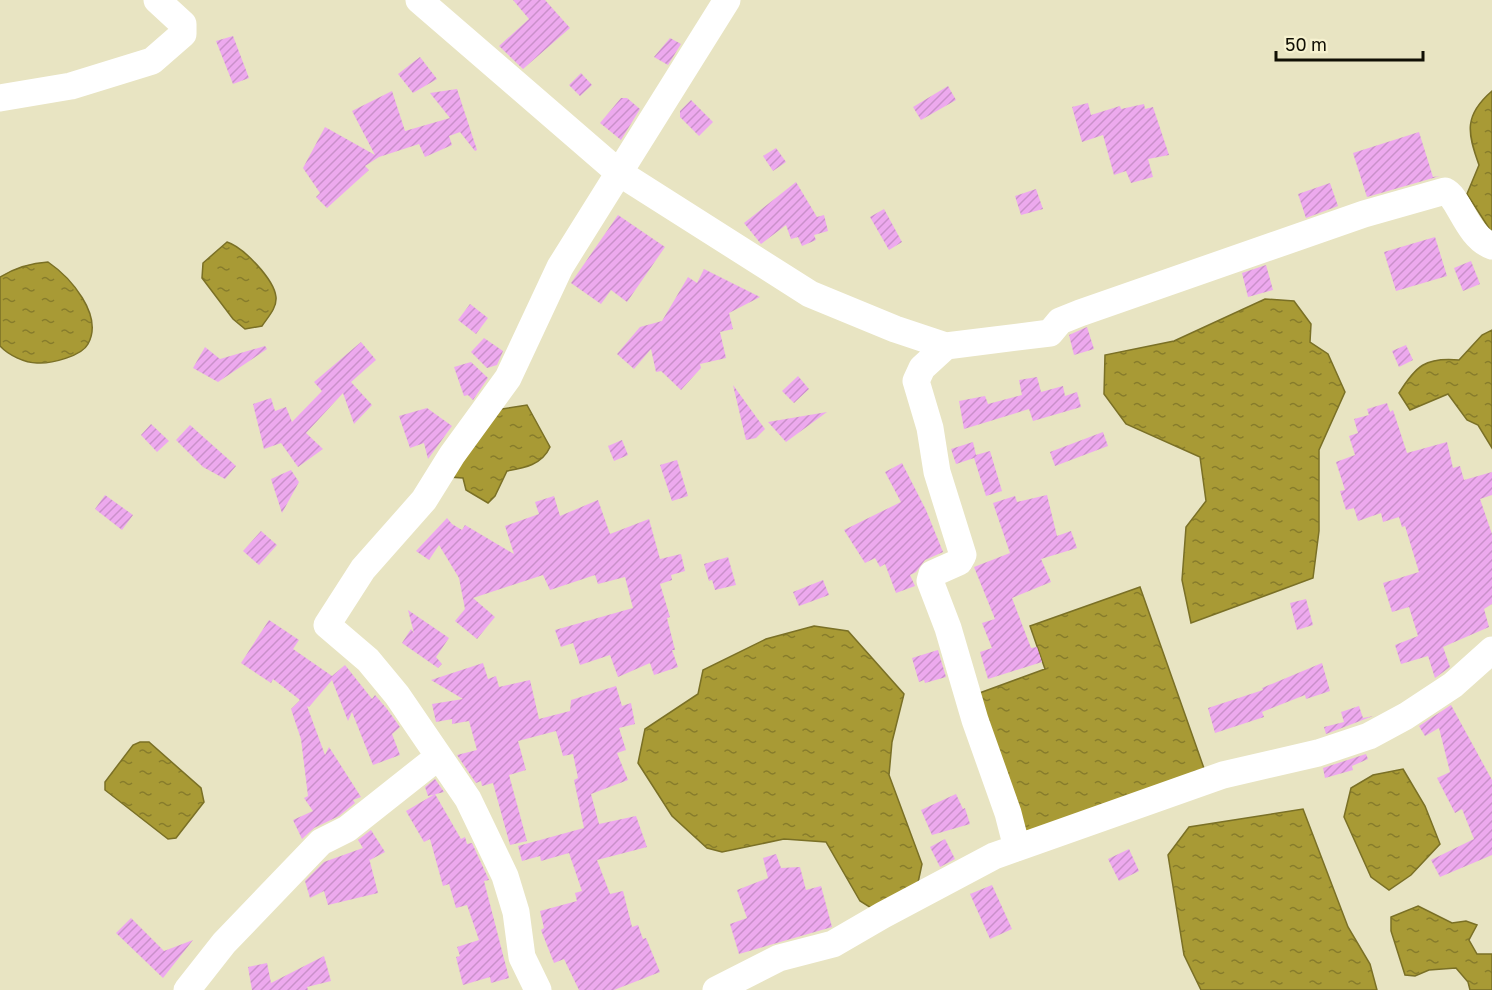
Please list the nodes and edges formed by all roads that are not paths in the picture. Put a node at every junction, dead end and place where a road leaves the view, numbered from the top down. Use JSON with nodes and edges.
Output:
{"nodes":[{"id":1,"x":157,"y":0,"type":"edge"},
{"id":2,"x":418,"y":0,"type":"edge"},
{"id":3,"x":727,"y":0,"type":"edge"},
{"id":4,"x":0,"y":98,"type":"edge"},
{"id":5,"x":618,"y":172,"type":"junction"},
{"id":6,"x":1492,"y":246,"type":"edge"},
{"id":7,"x":946,"y":346,"type":"junction"},
{"id":8,"x":1492,"y":650,"type":"edge"},
{"id":9,"x":438,"y":757,"type":"junction"},
{"id":10,"x":1017,"y":848,"type":"junction"},
{"id":11,"x":187,"y":990,"type":"edge"},
{"id":12,"x":538,"y":990,"type":"edge"},
{"id":13,"x":716,"y":990,"type":"edge"}],
"edges":[{"from":1,"to":4,"type":"street"},
{"from":2,"to":5,"type":"street"},
{"from":3,"to":5,"type":"street"},
{"from":5,"to":7,"type":"street"},
{"from":5,"to":9,"type":"street"},
{"from":6,"to":7,"type":"street"},
{"from":7,"to":10,"type":"street"},
{"from":8,"to":10,"type":"street"},
{"from":9,"to":11,"type":"street"},
{"from":9,"to":12,"type":"street"},
{"from":10,"to":13,"type":"street"}]}
